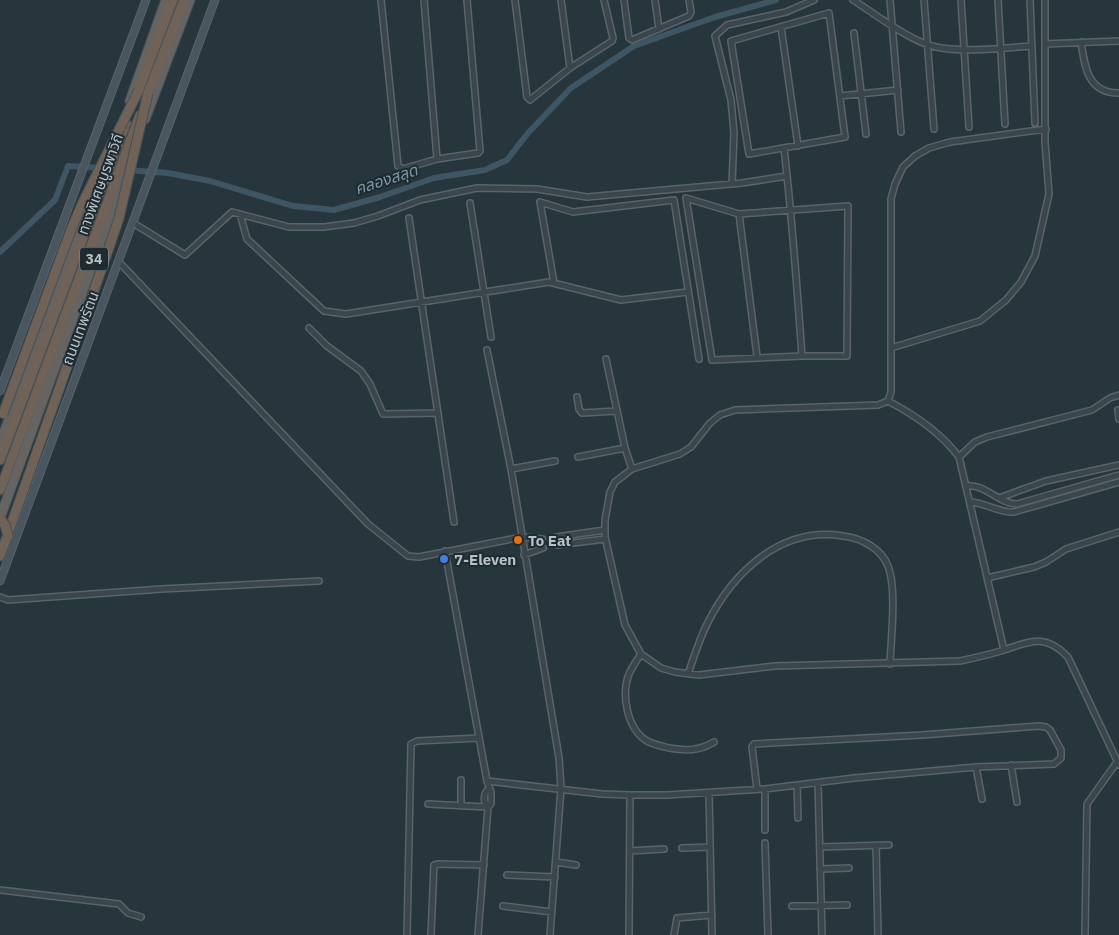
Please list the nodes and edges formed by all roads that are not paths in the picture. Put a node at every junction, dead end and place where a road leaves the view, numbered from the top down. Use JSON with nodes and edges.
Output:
{"nodes":[{"id":1,"x":146,"y":0,"type":"edge"},
{"id":2,"x":166,"y":0,"type":"edge"},
{"id":3,"x":173,"y":0,"type":"edge"},
{"id":4,"x":184,"y":0,"type":"edge"},
{"id":5,"x":190,"y":0,"type":"edge"},
{"id":6,"x":215,"y":0,"type":"edge"},
{"id":7,"x":381,"y":0,"type":"edge"},
{"id":8,"x":424,"y":0,"type":"edge"},
{"id":9,"x":467,"y":0,"type":"edge"},
{"id":10,"x":515,"y":0,"type":"edge"},
{"id":11,"x":561,"y":0,"type":"edge"},
{"id":12,"x":604,"y":0,"type":"edge"},
{"id":13,"x":624,"y":0,"type":"edge"},
{"id":14,"x":655,"y":0,"type":"edge"},
{"id":15,"x":689,"y":0,"type":"edge"},
{"id":16,"x":814,"y":0,"type":"edge"},
{"id":17,"x":853,"y":0,"type":"edge"},
{"id":18,"x":890,"y":0,"type":"edge"},
{"id":19,"x":924,"y":0,"type":"edge"},
{"id":20,"x":961,"y":0,"type":"edge"},
{"id":21,"x":998,"y":0,"type":"edge"},
{"id":22,"x":1030,"y":0,"type":"edge"},
{"id":23,"x":1045,"y":0,"type":"edge"},
{"id":24,"x":892,"y":26,"type":"junction"},
{"id":25,"x":781,"y":27,"type":"junction"},
{"id":26,"x":659,"y":29,"type":"junction"},
{"id":27,"x":854,"y":33,"type":"dead end"},
{"id":28,"x":1119,"y":41,"type":"edge"},
{"id":29,"x":1081,"y":42,"type":"junction"},
{"id":30,"x":927,"y":43,"type":"junction"},
{"id":31,"x":1045,"y":44,"type":"junction"},
{"id":32,"x":1032,"y":46,"type":"junction"},
{"id":33,"x":1001,"y":48,"type":"junction"},
{"id":34,"x":964,"y":49,"type":"junction"},
{"id":35,"x":570,"y":68,"type":"junction"},
{"id":36,"x":139,"y":90,"type":"junction"},
{"id":37,"x":898,"y":90,"type":"junction"},
{"id":38,"x":1119,"y":93,"type":"edge"},
{"id":39,"x":148,"y":94,"type":"junction"},
{"id":40,"x":861,"y":94,"type":"junction"},
{"id":41,"x":840,"y":96,"type":"junction"},
{"id":42,"x":1035,"y":123,"type":"dead end"},
{"id":43,"x":1005,"y":124,"type":"dead end"},
{"id":44,"x":969,"y":127,"type":"dead end"},
{"id":45,"x":934,"y":129,"type":"dead end"},
{"id":46,"x":1046,"y":129,"type":"junction"},
{"id":47,"x":902,"y":132,"type":"dead end"},
{"id":48,"x":866,"y":134,"type":"dead end"},
{"id":49,"x":798,"y":146,"type":"junction"},
{"id":50,"x":784,"y":148,"type":"junction"},
{"id":51,"x":437,"y":160,"type":"junction"},
{"id":52,"x":787,"y":176,"type":"junction"},
{"id":53,"x":732,"y":184,"type":"junction"},
{"id":54,"x":470,"y":203,"type":"dead end"},
{"id":55,"x":790,"y":211,"type":"junction"},
{"id":56,"x":240,"y":214,"type":"junction"},
{"id":57,"x":739,"y":214,"type":"junction"},
{"id":58,"x":409,"y":218,"type":"dead end"},
{"id":59,"x":133,"y":222,"type":"junction"},
{"id":60,"x":119,"y":262,"type":"junction"},
{"id":61,"x":554,"y":283,"type":"junction"},
{"id":62,"x":483,"y":292,"type":"junction"},
{"id":63,"x":688,"y":292,"type":"junction"},
{"id":64,"x":421,"y":302,"type":"junction"},
{"id":65,"x":309,"y":328,"type":"dead end"},
{"id":66,"x":491,"y":337,"type":"dead end"},
{"id":67,"x":891,"y":348,"type":"junction"},
{"id":68,"x":487,"y":350,"type":"dead end"},
{"id":69,"x":757,"y":356,"type":"junction"},
{"id":70,"x":802,"y":356,"type":"junction"},
{"id":71,"x":606,"y":359,"type":"dead end"},
{"id":72,"x":698,"y":359,"type":"dead end"},
{"id":73,"x":0,"y":390,"type":"edge"},
{"id":74,"x":1119,"y":395,"type":"edge"},
{"id":75,"x":577,"y":397,"type":"dead end"},
{"id":76,"x":888,"y":401,"type":"junction"},
{"id":77,"x":617,"y":410,"type":"junction"},
{"id":78,"x":1118,"y":410,"type":"dead end"},
{"id":79,"x":438,"y":413,"type":"junction"},
{"id":80,"x":1119,"y":419,"type":"edge"},
{"id":81,"x":0,"y":422,"type":"edge"},
{"id":82,"x":0,"y":443,"type":"edge"},
{"id":83,"x":625,"y":448,"type":"junction"},
{"id":84,"x":578,"y":457,"type":"dead end"},
{"id":85,"x":959,"y":457,"type":"junction"},
{"id":86,"x":0,"y":460,"type":"edge"},
{"id":87,"x":555,"y":461,"type":"dead end"},
{"id":88,"x":1119,"y":466,"type":"edge"},
{"id":89,"x":511,"y":469,"type":"junction"},
{"id":90,"x":632,"y":469,"type":"junction"},
{"id":91,"x":1119,"y":475,"type":"edge"},
{"id":92,"x":1068,"y":476,"type":"junction"},
{"id":93,"x":1119,"y":482,"type":"edge"},
{"id":94,"x":967,"y":486,"type":"junction"},
{"id":95,"x":1070,"y":489,"type":"junction"},
{"id":96,"x":0,"y":490,"type":"edge"},
{"id":97,"x":1000,"y":498,"type":"junction"},
{"id":98,"x":970,"y":502,"type":"junction"},
{"id":99,"x":0,"y":518,"type":"edge"},
{"id":100,"x":454,"y":522,"type":"dead end"},
{"id":101,"x":605,"y":530,"type":"junction"},
{"id":102,"x":1119,"y":532,"type":"edge"},
{"id":103,"x":8,"y":536,"type":"junction"},
{"id":104,"x":522,"y":537,"type":"junction"},
{"id":105,"x":556,"y":537,"type":"tunnel mouth"},
{"id":106,"x":542,"y":539,"type":"tunnel mouth"},
{"id":107,"x":605,"y":539,"type":"junction"},
{"id":108,"x":557,"y":545,"type":"tunnel mouth"},
{"id":109,"x":543,"y":548,"type":"tunnel mouth"},
{"id":110,"x":445,"y":551,"type":"junction"},
{"id":111,"x":524,"y":555,"type":"junction"},
{"id":112,"x":0,"y":556,"type":"edge"},
{"id":113,"x":987,"y":578,"type":"junction"},
{"id":114,"x":0,"y":581,"type":"edge"},
{"id":115,"x":319,"y":581,"type":"dead end"},
{"id":116,"x":0,"y":597,"type":"edge"},
{"id":117,"x":1004,"y":650,"type":"junction"},
{"id":118,"x":641,"y":654,"type":"junction"},
{"id":119,"x":890,"y":664,"type":"junction"},
{"id":120,"x":688,"y":674,"type":"junction"},
{"id":121,"x":479,"y":738,"type":"junction"},
{"id":122,"x":714,"y":742,"type":"dead end"},
{"id":123,"x":1118,"y":764,"type":"edge"},
{"id":124,"x":1011,"y":765,"type":"junction"},
{"id":125,"x":976,"y":766,"type":"junction"},
{"id":126,"x":461,"y":780,"type":"dead end"},
{"id":127,"x":486,"y":781,"type":"junction"},
{"id":128,"x":818,"y":783,"type":"junction"},
{"id":129,"x":797,"y":785,"type":"junction"},
{"id":130,"x":561,"y":788,"type":"junction"},
{"id":131,"x":757,"y":789,"type":"junction"},
{"id":132,"x":765,"y":789,"type":"junction"},
{"id":133,"x":709,"y":793,"type":"junction"},
{"id":134,"x":630,"y":796,"type":"junction"},
{"id":135,"x":982,"y":799,"type":"dead end"},
{"id":136,"x":1017,"y":802,"type":"dead end"},
{"id":137,"x":428,"y":804,"type":"dead end"},
{"id":138,"x":460,"y":806,"type":"junction"},
{"id":139,"x":488,"y":807,"type":"junction"},
{"id":140,"x":798,"y":818,"type":"dead end"},
{"id":141,"x":765,"y":830,"type":"dead end"},
{"id":142,"x":765,"y":843,"type":"dead end"},
{"id":143,"x":889,"y":845,"type":"dead end"},
{"id":144,"x":876,"y":846,"type":"junction"},
{"id":145,"x":710,"y":847,"type":"junction"},
{"id":146,"x":820,"y":847,"type":"junction"},
{"id":147,"x":682,"y":848,"type":"dead end"},
{"id":148,"x":664,"y":849,"type":"dead end"},
{"id":149,"x":630,"y":851,"type":"junction"},
{"id":150,"x":556,"y":862,"type":"junction"},
{"id":151,"x":484,"y":865,"type":"junction"},
{"id":152,"x":576,"y":865,"type":"dead end"},
{"id":153,"x":849,"y":868,"type":"dead end"},
{"id":154,"x":820,"y":869,"type":"junction"},
{"id":155,"x":507,"y":875,"type":"dead end"},
{"id":156,"x":555,"y":877,"type":"junction"},
{"id":157,"x":0,"y":890,"type":"edge"},
{"id":158,"x":847,"y":904,"type":"dead end"},
{"id":159,"x":821,"y":905,"type":"junction"},
{"id":160,"x":503,"y":906,"type":"dead end"},
{"id":161,"x":792,"y":906,"type":"dead end"},
{"id":162,"x":552,"y":912,"type":"junction"},
{"id":163,"x":712,"y":915,"type":"junction"},
{"id":164,"x":141,"y":917,"type":"dead end"},
{"id":165,"x":407,"y":935,"type":"edge"},
{"id":166,"x":431,"y":935,"type":"edge"},
{"id":167,"x":478,"y":935,"type":"edge"},
{"id":168,"x":550,"y":935,"type":"edge"},
{"id":169,"x":629,"y":935,"type":"edge"},
{"id":170,"x":674,"y":935,"type":"edge"},
{"id":171,"x":712,"y":935,"type":"edge"},
{"id":172,"x":768,"y":935,"type":"edge"},
{"id":173,"x":822,"y":935,"type":"edge"},
{"id":174,"x":878,"y":935,"type":"edge"},
{"id":175,"x":1085,"y":935,"type":"edge"}],
"edges":[{"from":1,"to":73,"type":"main road"},
{"from":2,"to":82,"type":"highway","number":"34"},
{"from":3,"to":36,"type":"highway","name":"ทางพิเศษบูรพาวิถี"},
{"from":4,"to":39,"type":"highway","name":"ทางพิเศษบูรพาวิถี"},
{"from":5,"to":99,"type":"highway","name":"ถนนเทพรัตน","number":"34"},
{"from":6,"to":59,"type":"main road","name":"ถนนเทพรัตน","number":"34"},
{"from":7,"to":51,"type":"street"},
{"from":8,"to":51,"type":"street"},
{"from":9,"to":51,"type":"street"},
{"from":10,"to":35,"type":"street"},
{"from":11,"to":35,"type":"street"},
{"from":12,"to":35,"type":"street"},
{"from":13,"to":26,"type":"street"},
{"from":14,"to":26,"type":"street"},
{"from":15,"to":26,"type":"street"},
{"from":16,"to":53,"type":"street"},
{"from":17,"to":24,"type":"street"},
{"from":18,"to":24,"type":"street"},
{"from":19,"to":30,"type":"street"},
{"from":20,"to":34,"type":"street"},
{"from":21,"to":33,"type":"street"},
{"from":22,"to":32,"type":"street"},
{"from":23,"to":31,"type":"street"},
{"from":24,"to":30,"type":"street"},
{"from":24,"to":37,"type":"street"},
{"from":25,"to":41,"type":"street"},
{"from":25,"to":49,"type":"street"},
{"from":25,"to":50,"type":"street"},
{"from":27,"to":40,"type":"street"},
{"from":28,"to":29,"type":"street"},
{"from":29,"to":31,"type":"street"},
{"from":29,"to":38,"type":"street"},
{"from":30,"to":34,"type":"street"},
{"from":30,"to":45,"type":"street"},
{"from":31,"to":46,"type":"street"},
{"from":32,"to":33,"type":"street"},
{"from":32,"to":42,"type":"street"},
{"from":33,"to":34,"type":"street"},
{"from":33,"to":43,"type":"street"},
{"from":34,"to":44,"type":"street"},
{"from":36,"to":81,"type":"highway","bridge":true},
{"from":36,"to":86,"type":"highway","name":"ทางพิเศษบูรพาวิถี","bridge":true},
{"from":37,"to":40,"type":"street"},
{"from":37,"to":47,"type":"street"},
{"from":39,"to":96,"type":"highway","name":"ทางพิเศษบูรพาวิถี","bridge":true},
{"from":39,"to":103,"type":"highway","bridge":true},
{"from":40,"to":41,"type":"street"},
{"from":40,"to":48,"type":"street"},
{"from":41,"to":49,"type":"street"},
{"from":46,"to":67,"type":"street"},
{"from":46,"to":67,"type":"street"},
{"from":49,"to":50,"type":"street"},
{"from":50,"to":52,"type":"street"},
{"from":52,"to":53,"type":"street"},
{"from":52,"to":55,"type":"street"},
{"from":53,"to":56,"type":"street"},
{"from":54,"to":62,"type":"street"},
{"from":55,"to":57,"type":"street"},
{"from":55,"to":70,"type":"street"},
{"from":55,"to":70,"type":"street"},
{"from":56,"to":59,"type":"street"},
{"from":56,"to":64,"type":"street"},
{"from":57,"to":69,"type":"street"},
{"from":57,"to":69,"type":"street"},
{"from":58,"to":64,"type":"street"},
{"from":59,"to":60,"type":"main road","name":"ถนนเทพรัตน","number":"34"},
{"from":60,"to":110,"type":"street"},
{"from":60,"to":114,"type":"main road","name":"ถนนเทพรัตน","number":"34"},
{"from":61,"to":62,"type":"street"},
{"from":61,"to":63,"type":"street"},
{"from":61,"to":63,"type":"street"},
{"from":62,"to":64,"type":"street"},
{"from":62,"to":66,"type":"street"},
{"from":63,"to":72,"type":"street"},
{"from":64,"to":79,"type":"street"},
{"from":65,"to":79,"type":"street"},
{"from":67,"to":76,"type":"street"},
{"from":68,"to":89,"type":"street"},
{"from":69,"to":70,"type":"street"},
{"from":71,"to":77,"type":"street"},
{"from":74,"to":85,"type":"street"},
{"from":75,"to":77,"type":"street"},
{"from":76,"to":85,"type":"street"},
{"from":76,"to":90,"type":"street"},
{"from":77,"to":83,"type":"street"},
{"from":78,"to":80,"type":"street"},
{"from":79,"to":100,"type":"street"},
{"from":83,"to":84,"type":"street"},
{"from":83,"to":90,"type":"street"},
{"from":85,"to":94,"type":"street"},
{"from":87,"to":89,"type":"street"},
{"from":88,"to":92,"type":"street"},
{"from":89,"to":104,"type":"street"},
{"from":90,"to":101,"type":"street"},
{"from":91,"to":95,"type":"street"},
{"from":92,"to":95,"type":"street"},
{"from":92,"to":97,"type":"street"},
{"from":93,"to":98,"type":"street"},
{"from":94,"to":97,"type":"street"},
{"from":94,"to":98,"type":"street"},
{"from":95,"to":97,"type":"street"},
{"from":98,"to":113,"type":"street"},
{"from":99,"to":103,"type":"highway","bridge":true},
{"from":101,"to":105,"type":"street"},
{"from":101,"to":107,"type":"street"},
{"from":102,"to":113,"type":"street"},
{"from":103,"to":112,"type":"highway"},
{"from":104,"to":106,"type":"street"},
{"from":104,"to":110,"type":"street"},
{"from":104,"to":111,"type":"street"},
{"from":107,"to":108,"type":"street"},
{"from":107,"to":118,"type":"street"},
{"from":109,"to":111,"type":"street"},
{"from":110,"to":121,"type":"street"},
{"from":111,"to":130,"type":"street"},
{"from":113,"to":117,"type":"street"},
{"from":115,"to":116,"type":"street"},
{"from":117,"to":119,"type":"street"},
{"from":117,"to":123,"type":"street"},
{"from":118,"to":120,"type":"street"},
{"from":118,"to":122,"type":"street"},
{"from":119,"to":120,"type":"street"},
{"from":119,"to":120,"type":"street"},
{"from":121,"to":127,"type":"street"},
{"from":121,"to":165,"type":"street"},
{"from":123,"to":175,"type":"street"},
{"from":124,"to":125,"type":"street"},
{"from":124,"to":131,"type":"street"},
{"from":124,"to":136,"type":"street"},
{"from":125,"to":128,"type":"street"},
{"from":125,"to":135,"type":"street"},
{"from":126,"to":138,"type":"street"},
{"from":127,"to":130,"type":"street"},
{"from":127,"to":139,"type":"street"},
{"from":128,"to":129,"type":"street"},
{"from":128,"to":146,"type":"street"},
{"from":129,"to":132,"type":"street"},
{"from":129,"to":140,"type":"street"},
{"from":130,"to":134,"type":"street"},
{"from":130,"to":150,"type":"street"},
{"from":131,"to":132,"type":"street"},
{"from":131,"to":133,"type":"street"},
{"from":132,"to":141,"type":"street"},
{"from":133,"to":134,"type":"street"},
{"from":133,"to":145,"type":"street"},
{"from":134,"to":149,"type":"street"},
{"from":137,"to":138,"type":"street"},
{"from":138,"to":139,"type":"street"},
{"from":139,"to":151,"type":"street"},
{"from":142,"to":172,"type":"street"},
{"from":143,"to":144,"type":"street"},
{"from":144,"to":146,"type":"street"},
{"from":144,"to":174,"type":"street"},
{"from":145,"to":147,"type":"street"},
{"from":145,"to":163,"type":"street"},
{"from":146,"to":154,"type":"street"},
{"from":148,"to":149,"type":"street"},
{"from":149,"to":169,"type":"street"},
{"from":150,"to":152,"type":"street"},
{"from":150,"to":156,"type":"street"},
{"from":151,"to":166,"type":"street"},
{"from":151,"to":167,"type":"street"},
{"from":153,"to":154,"type":"street"},
{"from":154,"to":159,"type":"street"},
{"from":155,"to":156,"type":"street"},
{"from":156,"to":162,"type":"street"},
{"from":157,"to":164,"type":"street"},
{"from":158,"to":159,"type":"street"},
{"from":159,"to":161,"type":"street"},
{"from":159,"to":173,"type":"street"},
{"from":160,"to":162,"type":"street"},
{"from":162,"to":168,"type":"street"},
{"from":163,"to":170,"type":"street"},
{"from":163,"to":171,"type":"street"}]}
